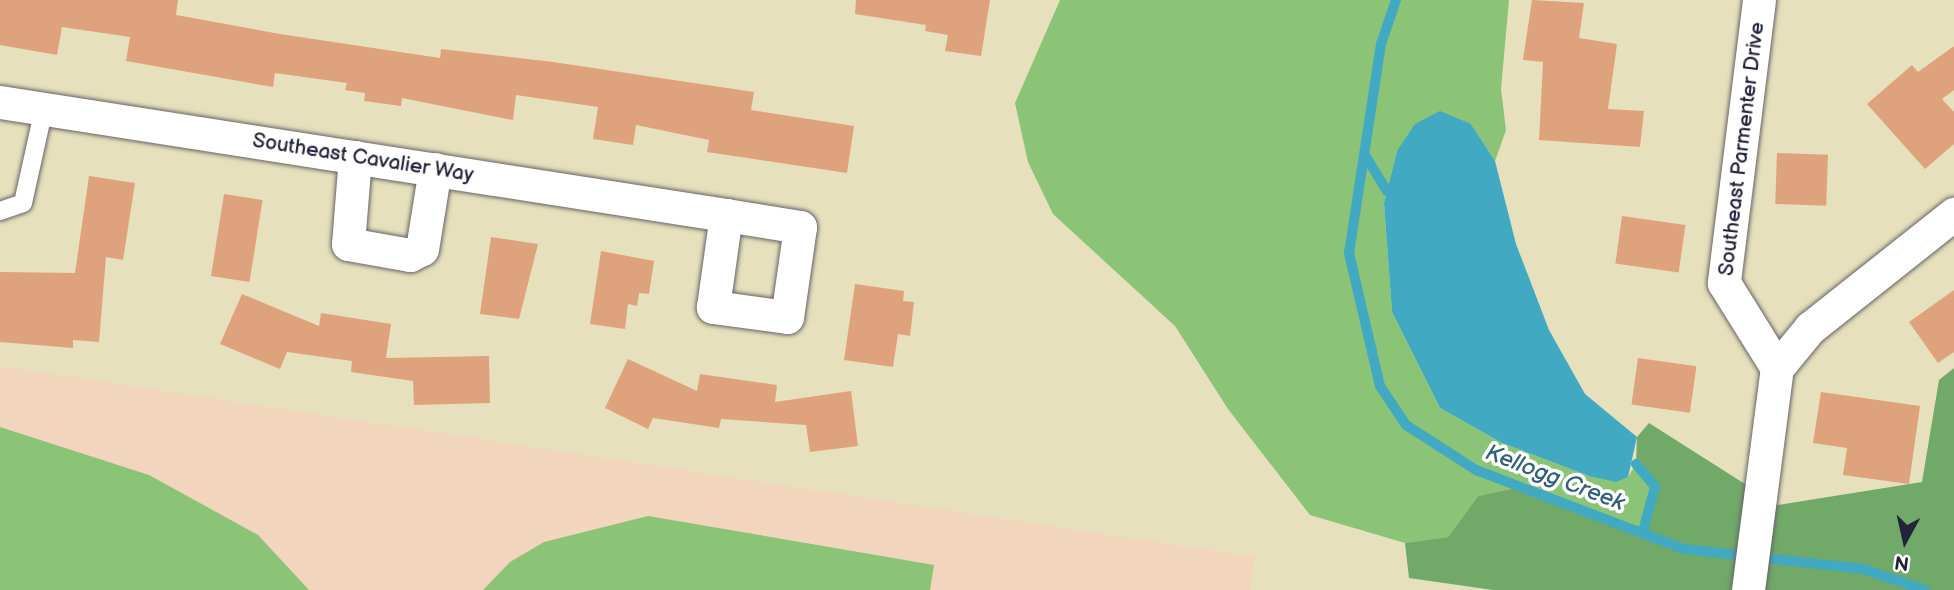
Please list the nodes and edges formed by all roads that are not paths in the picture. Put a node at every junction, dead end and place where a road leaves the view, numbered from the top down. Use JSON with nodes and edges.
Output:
{"nodes":[{"id":1,"x":1759,"y":0,"type":"edge"},
{"id":2,"x":0,"y":102,"type":"edge"},
{"id":3,"x":44,"y":108,"type":"junction"},
{"id":4,"x":355,"y":157,"type":"junction"},
{"id":5,"x":435,"y":169,"type":"junction"},
{"id":6,"x":0,"y":211,"type":"edge"},
{"id":7,"x":1954,"y":214,"type":"edge"},
{"id":8,"x":726,"y":215,"type":"dead end"},
{"id":9,"x":1777,"y":368,"type":"junction"},
{"id":10,"x":1749,"y":584,"type":"edge"}],
"edges":[{"from":1,"to":9,"type":"street","name":"Southeast Parmenter Drive"},
{"from":2,"to":3,"type":"street","name":"Southeast Cavalier Way"},
{"from":3,"to":4,"type":"street","name":"Southeast Cavalier Way"},
{"from":3,"to":6,"type":"lane"},
{"from":4,"to":5,"type":"street","name":"Southeast Cavalier Way"},
{"from":4,"to":5,"type":"street"},
{"from":5,"to":8,"type":"street","name":"Southeast Cavalier Way"},
{"from":7,"to":9,"type":"street"},
{"from":9,"to":10,"type":"street"}]}
